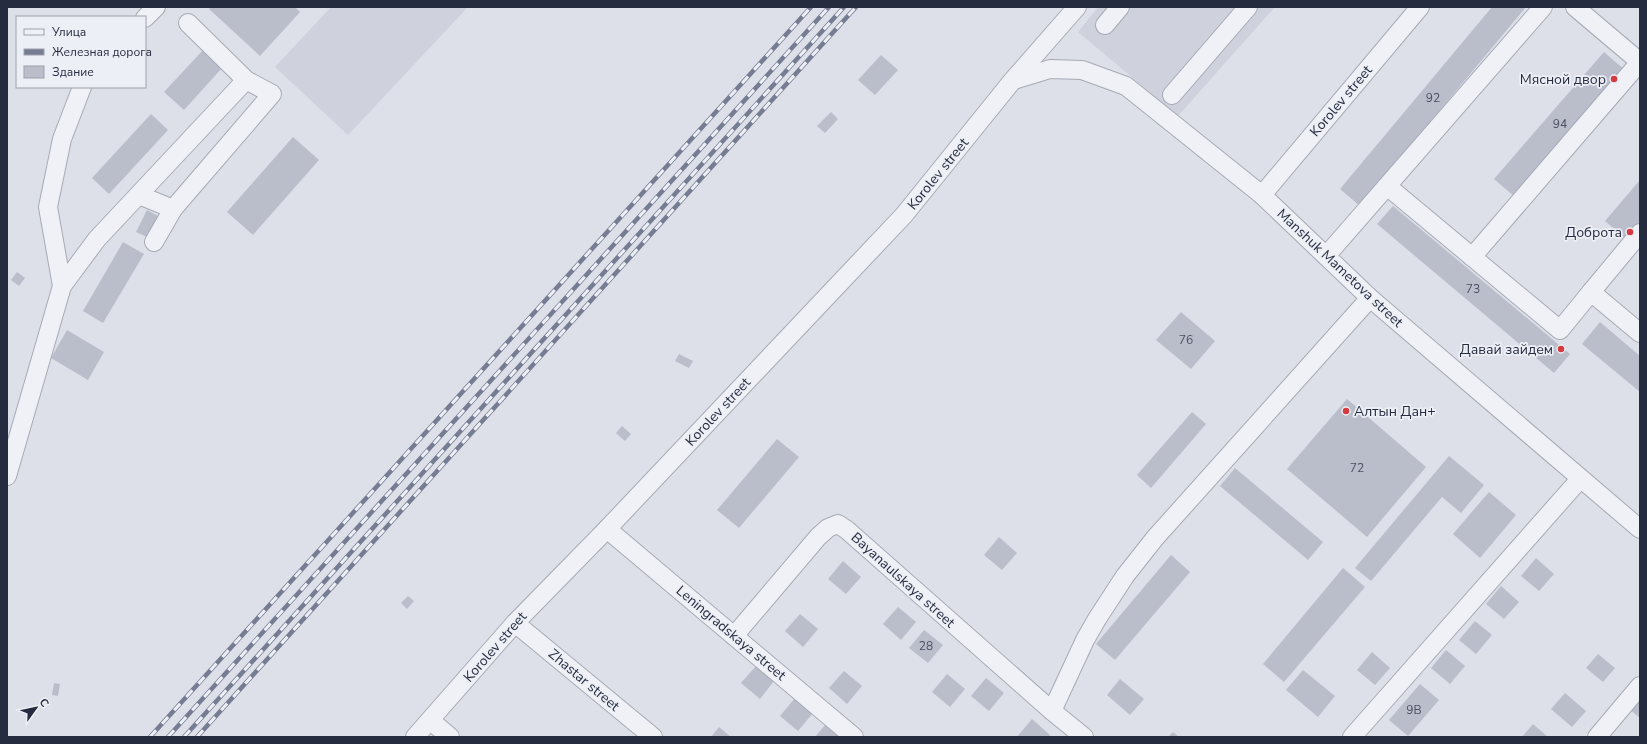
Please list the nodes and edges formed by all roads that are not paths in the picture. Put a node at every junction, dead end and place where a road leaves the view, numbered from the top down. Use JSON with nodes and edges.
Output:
{"nodes":[{"id":1,"x":156,"y":7,"type":"edge"},
{"id":2,"x":1077,"y":7,"type":"edge"},
{"id":3,"x":1120,"y":7,"type":"edge"},
{"id":4,"x":1248,"y":7,"type":"edge"},
{"id":5,"x":1420,"y":7,"type":"edge"},
{"id":6,"x":1543,"y":7,"type":"edge"},
{"id":7,"x":1575,"y":7,"type":"edge"},
{"id":8,"x":146,"y":17,"type":"edge"},
{"id":9,"x":188,"y":23,"type":"dead end"},
{"id":10,"x":1105,"y":25,"type":"dead end"},
{"id":11,"x":1640,"y":62,"type":"edge"},
{"id":12,"x":246,"y":80,"type":"junction"},
{"id":13,"x":1013,"y":80,"type":"junction"},
{"id":14,"x":82,"y":88,"type":"edge"},
{"id":15,"x":1172,"y":95,"type":"dead end"},
{"id":16,"x":1387,"y":186,"type":"junction"},
{"id":17,"x":139,"y":195,"type":"junction"},
{"id":18,"x":1262,"y":195,"type":"junction"},
{"id":19,"x":173,"y":209,"type":"junction"},
{"id":20,"x":1640,"y":233,"type":"edge"},
{"id":21,"x":154,"y":242,"type":"dead end"},
{"id":22,"x":1326,"y":256,"type":"junction"},
{"id":23,"x":1472,"y":257,"type":"junction"},
{"id":24,"x":62,"y":286,"type":"junction"},
{"id":25,"x":1591,"y":292,"type":"junction"},
{"id":26,"x":1370,"y":298,"type":"junction"},
{"id":27,"x":1639,"y":331,"type":"edge"},
{"id":28,"x":7,"y":476,"type":"edge"},
{"id":29,"x":1580,"y":479,"type":"junction"},
{"id":30,"x":607,"y":529,"type":"junction"},
{"id":31,"x":1640,"y":529,"type":"edge"},
{"id":32,"x":515,"y":622,"type":"junction"},
{"id":33,"x":734,"y":636,"type":"junction"},
{"id":34,"x":1640,"y":686,"type":"edge"},
{"id":35,"x":1052,"y":712,"type":"junction"},
{"id":36,"x":431,"y":721,"type":"junction"},
{"id":37,"x":1065,"y":731,"type":"edge"},
{"id":38,"x":415,"y":737,"type":"edge"},
{"id":39,"x":450,"y":737,"type":"edge"},
{"id":40,"x":653,"y":737,"type":"edge"},
{"id":41,"x":854,"y":737,"type":"edge"},
{"id":42,"x":1084,"y":737,"type":"edge"},
{"id":43,"x":1352,"y":737,"type":"edge"},
{"id":44,"x":1596,"y":737,"type":"edge"}],
"edges":[{"from":1,"to":8,"type":"street"},
{"from":2,"to":13,"type":"street","name":"Korolev street"},
{"from":3,"to":10,"type":"street"},
{"from":4,"to":15,"type":"street"},
{"from":5,"to":18,"type":"street","name":"Korolev street"},
{"from":6,"to":16,"type":"street"},
{"from":7,"to":11,"type":"street"},
{"from":9,"to":12,"type":"street"},
{"from":11,"to":23,"type":"street"},
{"from":12,"to":17,"type":"street"},
{"from":12,"to":19,"type":"street"},
{"from":13,"to":18,"type":"street","name":"Manshuk Mametova street"},
{"from":13,"to":30,"type":"street","name":"Korolev street"},
{"from":14,"to":24,"type":"street"},
{"from":16,"to":22,"type":"street"},
{"from":16,"to":23,"type":"street"},
{"from":17,"to":19,"type":"street"},
{"from":17,"to":24,"type":"street"},
{"from":18,"to":22,"type":"street","name":"Manshuk Mametova street"},
{"from":19,"to":21,"type":"street"},
{"from":20,"to":25,"type":"street"},
{"from":22,"to":26,"type":"street","name":"Manshuk Mametova street"},
{"from":23,"to":25,"type":"street"},
{"from":24,"to":28,"type":"street"},
{"from":25,"to":27,"type":"street"},
{"from":26,"to":29,"type":"street","name":"Manshuk Mametova street"},
{"from":26,"to":35,"type":"street"},
{"from":29,"to":31,"type":"street","name":"Manshuk Mametova street"},
{"from":29,"to":43,"type":"street"},
{"from":30,"to":32,"type":"street","name":"Korolev street"},
{"from":30,"to":33,"type":"street","name":"Leningradskaya street"},
{"from":32,"to":36,"type":"street","name":"Korolev street"},
{"from":32,"to":40,"type":"street","name":"Zhastar street"},
{"from":33,"to":35,"type":"street","name":"Bayanaulskaya street"},
{"from":33,"to":41,"type":"street","name":"Leningradskaya street"},
{"from":34,"to":44,"type":"street"},
{"from":35,"to":37,"type":"street","name":"Bayanaulskaya street"},
{"from":36,"to":38,"type":"street","name":"Korolev street"},
{"from":36,"to":39,"type":"street"},
{"from":37,"to":42,"type":"street","name":"Bayanaulskaya street"}]}
